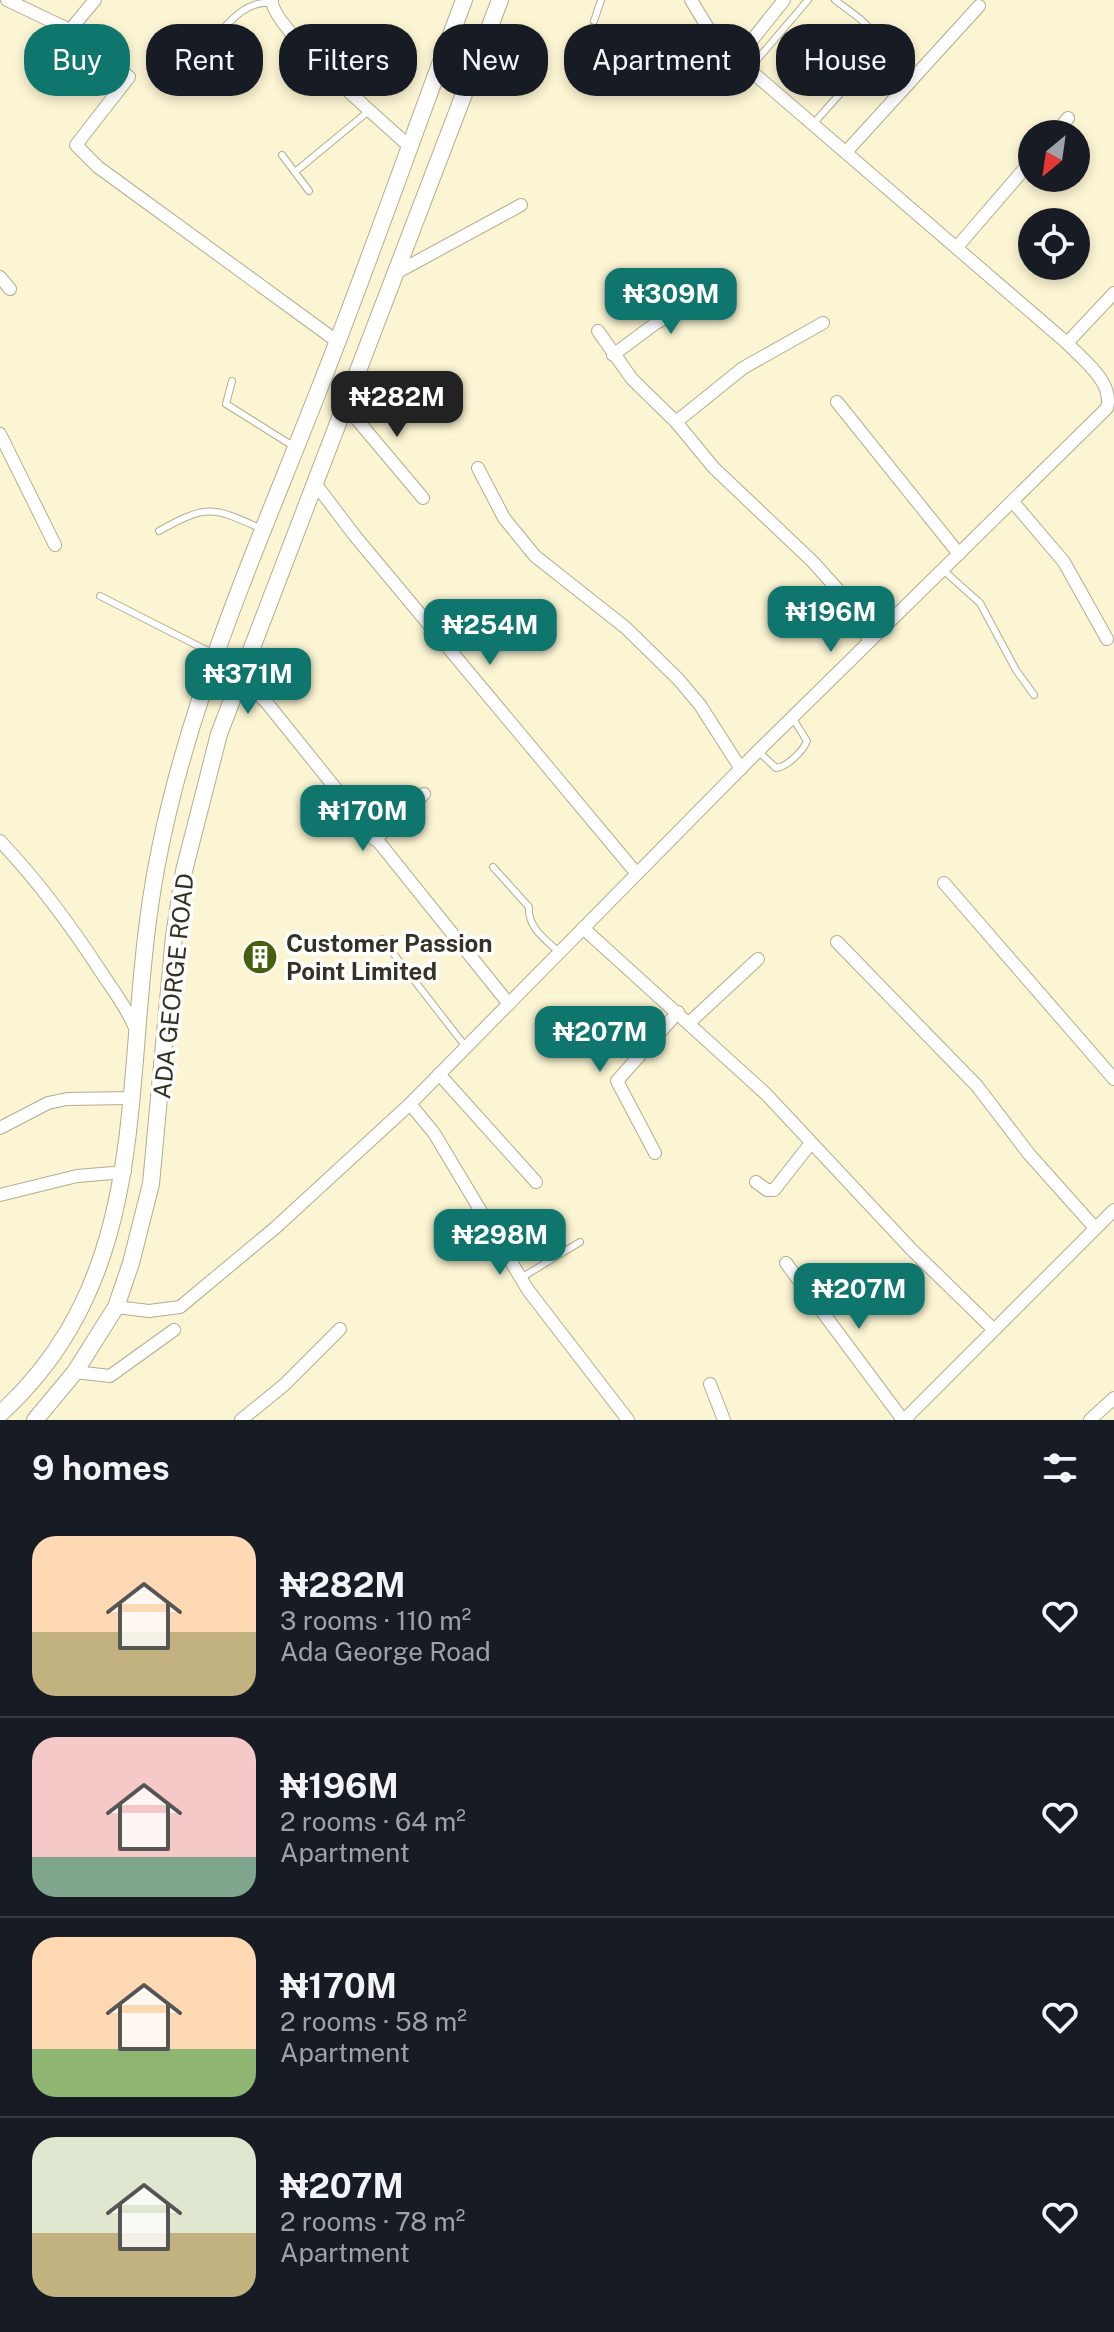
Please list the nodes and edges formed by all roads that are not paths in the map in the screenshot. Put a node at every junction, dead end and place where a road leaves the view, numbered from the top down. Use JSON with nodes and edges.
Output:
{"nodes":[{"id":1,"x":7,"y":0,"type":"edge"},
{"id":2,"x":95,"y":0,"type":"edge"},
{"id":3,"x":464,"y":0,"type":"edge"},
{"id":4,"x":500,"y":0,"type":"edge"},
{"id":5,"x":601,"y":0,"type":"edge"},
{"id":6,"x":691,"y":0,"type":"edge"},
{"id":7,"x":784,"y":0,"type":"edge"},
{"id":8,"x":808,"y":0,"type":"edge"},
{"id":9,"x":835,"y":0,"type":"edge"},
{"id":10,"x":272,"y":2,"type":"edge"},
{"id":11,"x":979,"y":6,"type":"dead end"},
{"id":12,"x":594,"y":21,"type":"dead end"},
{"id":13,"x":57,"y":24,"type":"edge"},
{"id":14,"x":75,"y":24,"type":"edge"},
{"id":15,"x":229,"y":24,"type":"edge"},
{"id":16,"x":706,"y":24,"type":"edge"},
{"id":17,"x":760,"y":30,"type":"edge"},
{"id":18,"x":760,"y":56,"type":"edge"},
{"id":19,"x":760,"y":78,"type":"edge"},
{"id":20,"x":114,"y":96,"type":"edge"},
{"id":21,"x":370,"y":110,"type":"junction"},
{"id":22,"x":814,"y":123,"type":"junction"},
{"id":23,"x":409,"y":146,"type":"junction"},
{"id":24,"x":847,"y":151,"type":"junction"},
{"id":25,"x":282,"y":155,"type":"dead end"},
{"id":26,"x":295,"y":172,"type":"junction"},
{"id":27,"x":1018,"y":176,"type":"edge"},
{"id":28,"x":309,"y":191,"type":"dead end"},
{"id":29,"x":521,"y":205,"type":"dead end"},
{"id":30,"x":957,"y":247,"type":"junction"},
{"id":31,"x":392,"y":274,"type":"junction"},
{"id":32,"x":0,"y":277,"type":"edge"},
{"id":33,"x":10,"y":289,"type":"dead end"},
{"id":34,"x":1114,"y":293,"type":"edge"},
{"id":35,"x":714,"y":294,"type":"dead end"},
{"id":36,"x":823,"y":323,"type":"dead end"},
{"id":37,"x":598,"y":331,"type":"dead end"},
{"id":38,"x":338,"y":342,"type":"junction"},
{"id":39,"x":1067,"y":343,"type":"junction"},
{"id":40,"x":613,"y":355,"type":"junction"},
{"id":41,"x":232,"y":381,"type":"dead end"},
{"id":42,"x":1112,"y":401,"type":"edge"},
{"id":43,"x":837,"y":402,"type":"dead end"},
{"id":44,"x":343,"y":403,"type":"junction"},
{"id":45,"x":676,"y":422,"type":"junction"},
{"id":46,"x":0,"y":434,"type":"edge"},
{"id":47,"x":297,"y":447,"type":"junction"},
{"id":48,"x":478,"y":468,"type":"dead end"},
{"id":49,"x":314,"y":482,"type":"junction"},
{"id":50,"x":423,"y":498,"type":"dead end"},
{"id":51,"x":1013,"y":502,"type":"junction"},
{"id":52,"x":265,"y":530,"type":"junction"},
{"id":53,"x":159,"y":531,"type":"dead end"},
{"id":54,"x":55,"y":545,"type":"dead end"},
{"id":55,"x":959,"y":554,"type":"junction"},
{"id":56,"x":943,"y":570,"type":"junction"},
{"id":57,"x":100,"y":596,"type":"dead end"},
{"id":58,"x":1107,"y":639,"type":"dead end"},
{"id":59,"x":870,"y":641,"type":"junction"},
{"id":60,"x":217,"y":656,"type":"junction"},
{"id":61,"x":241,"y":678,"type":"junction"},
{"id":62,"x":1034,"y":695,"type":"dead end"},
{"id":63,"x":792,"y":717,"type":"junction"},
{"id":64,"x":758,"y":751,"type":"junction"},
{"id":65,"x":741,"y":769,"type":"junction"},
{"id":66,"x":424,"y":794,"type":"dead end"},
{"id":67,"x":375,"y":840,"type":"junction"},
{"id":68,"x":0,"y":841,"type":"edge"},
{"id":69,"x":493,"y":867,"type":"dead end"},
{"id":70,"x":637,"y":874,"type":"junction"},
{"id":71,"x":944,"y":883,"type":"dead end"},
{"id":72,"x":583,"y":928,"type":"junction"},
{"id":73,"x":382,"y":939,"type":"dead end"},
{"id":74,"x":837,"y":942,"type":"dead end"},
{"id":75,"x":559,"y":952,"type":"junction"},
{"id":76,"x":758,"y":959,"type":"dead end"},
{"id":77,"x":509,"y":1004,"type":"junction"},
{"id":78,"x":678,"y":1012,"type":"junction"},
{"id":79,"x":689,"y":1023,"type":"junction"},
{"id":80,"x":135,"y":1028,"type":"junction"},
{"id":81,"x":466,"y":1047,"type":"junction"},
{"id":82,"x":439,"y":1074,"type":"junction"},
{"id":83,"x":1114,"y":1079,"type":"edge"},
{"id":84,"x":132,"y":1098,"type":"junction"},
{"id":85,"x":410,"y":1104,"type":"junction"},
{"id":86,"x":0,"y":1128,"type":"edge"},
{"id":87,"x":811,"y":1143,"type":"junction"},
{"id":88,"x":655,"y":1153,"type":"dead end"},
{"id":89,"x":125,"y":1172,"type":"junction"},
{"id":90,"x":536,"y":1182,"type":"dead end"},
{"id":91,"x":756,"y":1182,"type":"dead end"},
{"id":92,"x":0,"y":1195,"type":"edge"},
{"id":93,"x":1114,"y":1210,"type":"edge"},
{"id":94,"x":1095,"y":1228,"type":"junction"},
{"id":95,"x":580,"y":1242,"type":"dead end"},
{"id":96,"x":786,"y":1263,"type":"dead end"},
{"id":97,"x":521,"y":1278,"type":"junction"},
{"id":98,"x":116,"y":1307,"type":"junction"},
{"id":99,"x":340,"y":1329,"type":"dead end"},
{"id":100,"x":993,"y":1329,"type":"junction"},
{"id":101,"x":174,"y":1330,"type":"dead end"},
{"id":102,"x":75,"y":1372,"type":"junction"},
{"id":103,"x":710,"y":1384,"type":"dead end"},
{"id":104,"x":1114,"y":1398,"type":"edge"},
{"id":105,"x":0,"y":1414,"type":"edge"},
{"id":106,"x":35,"y":1420,"type":"edge"},
{"id":107,"x":241,"y":1420,"type":"edge"},
{"id":108,"x":628,"y":1420,"type":"edge"},
{"id":109,"x":724,"y":1420,"type":"edge"},
{"id":110,"x":904,"y":1420,"type":"edge"},
{"id":111,"x":1090,"y":1420,"type":"edge"}],
"edges":[{"from":1,"to":13,"type":"street"},
{"from":2,"to":14,"type":"street"},
{"from":3,"to":23,"type":"main road","name":"ADA GEORGE ROAD"},
{"from":4,"to":31,"type":"main road","name":"ADA GEORGE ROAD"},
{"from":5,"to":12,"type":"lane"},
{"from":6,"to":16,"type":"street"},
{"from":7,"to":17,"type":"street"},
{"from":8,"to":18,"type":"lane"},
{"from":9,"to":22,"type":"lane"},
{"from":10,"to":15,"type":"lane"},
{"from":10,"to":21,"type":"street"},
{"from":11,"to":24,"type":"street"},
{"from":19,"to":22,"type":"street"},
{"from":20,"to":38,"type":"street"},
{"from":21,"to":23,"type":"street"},
{"from":21,"to":26,"type":"lane"},
{"from":22,"to":24,"type":"street"},
{"from":23,"to":38,"type":"main road","name":"ADA GEORGE ROAD"},
{"from":24,"to":30,"type":"street"},
{"from":25,"to":26,"type":"lane"},
{"from":26,"to":28,"type":"lane"},
{"from":27,"to":30,"type":"street"},
{"from":29,"to":31,"type":"street"},
{"from":30,"to":39,"type":"street"},
{"from":31,"to":44,"type":"main road","name":"ADA GEORGE ROAD"},
{"from":32,"to":33,"type":"street"},
{"from":34,"to":39,"type":"street"},
{"from":35,"to":40,"type":"street"},
{"from":36,"to":45,"type":"street"},
{"from":37,"to":40,"type":"street"},
{"from":38,"to":47,"type":"main road","name":"ADA GEORGE ROAD"},
{"from":39,"to":42,"type":"street"},
{"from":40,"to":45,"type":"street"},
{"from":41,"to":47,"type":"lane"},
{"from":42,"to":51,"type":"street"},
{"from":43,"to":55,"type":"street"},
{"from":44,"to":49,"type":"main road","name":"ADA GEORGE ROAD"},
{"from":44,"to":50,"type":"street"},
{"from":45,"to":59,"type":"street"},
{"from":46,"to":54,"type":"street"},
{"from":47,"to":52,"type":"main road","name":"ADA GEORGE ROAD"},
{"from":48,"to":65,"type":"street"},
{"from":49,"to":61,"type":"main road","name":"ADA GEORGE ROAD"},
{"from":49,"to":70,"type":"street"},
{"from":51,"to":55,"type":"street"},
{"from":51,"to":58,"type":"street"},
{"from":52,"to":53,"type":"lane"},
{"from":52,"to":60,"type":"main road","name":"ADA GEORGE ROAD"},
{"from":55,"to":56,"type":"street"},
{"from":56,"to":59,"type":"street"},
{"from":56,"to":62,"type":"lane"},
{"from":57,"to":60,"type":"lane"},
{"from":59,"to":63,"type":"street"},
{"from":60,"to":80,"type":"main road","name":"ADA GEORGE ROAD"},
{"from":61,"to":67,"type":"street"},
{"from":61,"to":98,"type":"main road","name":"ADA GEORGE ROAD"},
{"from":63,"to":64,"type":"street"},
{"from":63,"to":64,"type":"lane"},
{"from":64,"to":65,"type":"street"},
{"from":65,"to":70,"type":"street"},
{"from":66,"to":67,"type":"street"},
{"from":67,"to":77,"type":"street"},
{"from":68,"to":80,"type":"street"},
{"from":69,"to":75,"type":"lane"},
{"from":70,"to":72,"type":"street"},
{"from":71,"to":83,"type":"street"},
{"from":72,"to":75,"type":"street"},
{"from":72,"to":78,"type":"street"},
{"from":73,"to":81,"type":"lane"},
{"from":74,"to":94,"type":"street"},
{"from":75,"to":77,"type":"street"},
{"from":76,"to":79,"type":"street"},
{"from":77,"to":81,"type":"street"},
{"from":78,"to":79,"type":"street"},
{"from":78,"to":88,"type":"street"},
{"from":79,"to":87,"type":"street"},
{"from":80,"to":84,"type":"main road","name":"ADA GEORGE ROAD"},
{"from":81,"to":82,"type":"street"},
{"from":82,"to":85,"type":"street"},
{"from":82,"to":90,"type":"street"},
{"from":84,"to":86,"type":"street"},
{"from":84,"to":89,"type":"main road","name":"ADA GEORGE ROAD"},
{"from":85,"to":97,"type":"street"},
{"from":85,"to":98,"type":"street"},
{"from":87,"to":91,"type":"street"},
{"from":87,"to":100,"type":"street"},
{"from":89,"to":92,"type":"street"},
{"from":89,"to":105,"type":"main road","name":"ADA GEORGE ROAD"},
{"from":93,"to":94,"type":"street"},
{"from":94,"to":100,"type":"street"},
{"from":95,"to":97,"type":"lane"},
{"from":96,"to":110,"type":"street"},
{"from":97,"to":108,"type":"street"},
{"from":98,"to":102,"type":"main road","name":"ADA GEORGE ROAD"},
{"from":99,"to":107,"type":"street"},
{"from":100,"to":110,"type":"street"},
{"from":101,"to":102,"type":"street"},
{"from":102,"to":106,"type":"main road","name":"ADA GEORGE ROAD"},
{"from":103,"to":109,"type":"street"},
{"from":104,"to":111,"type":"street"}]}
